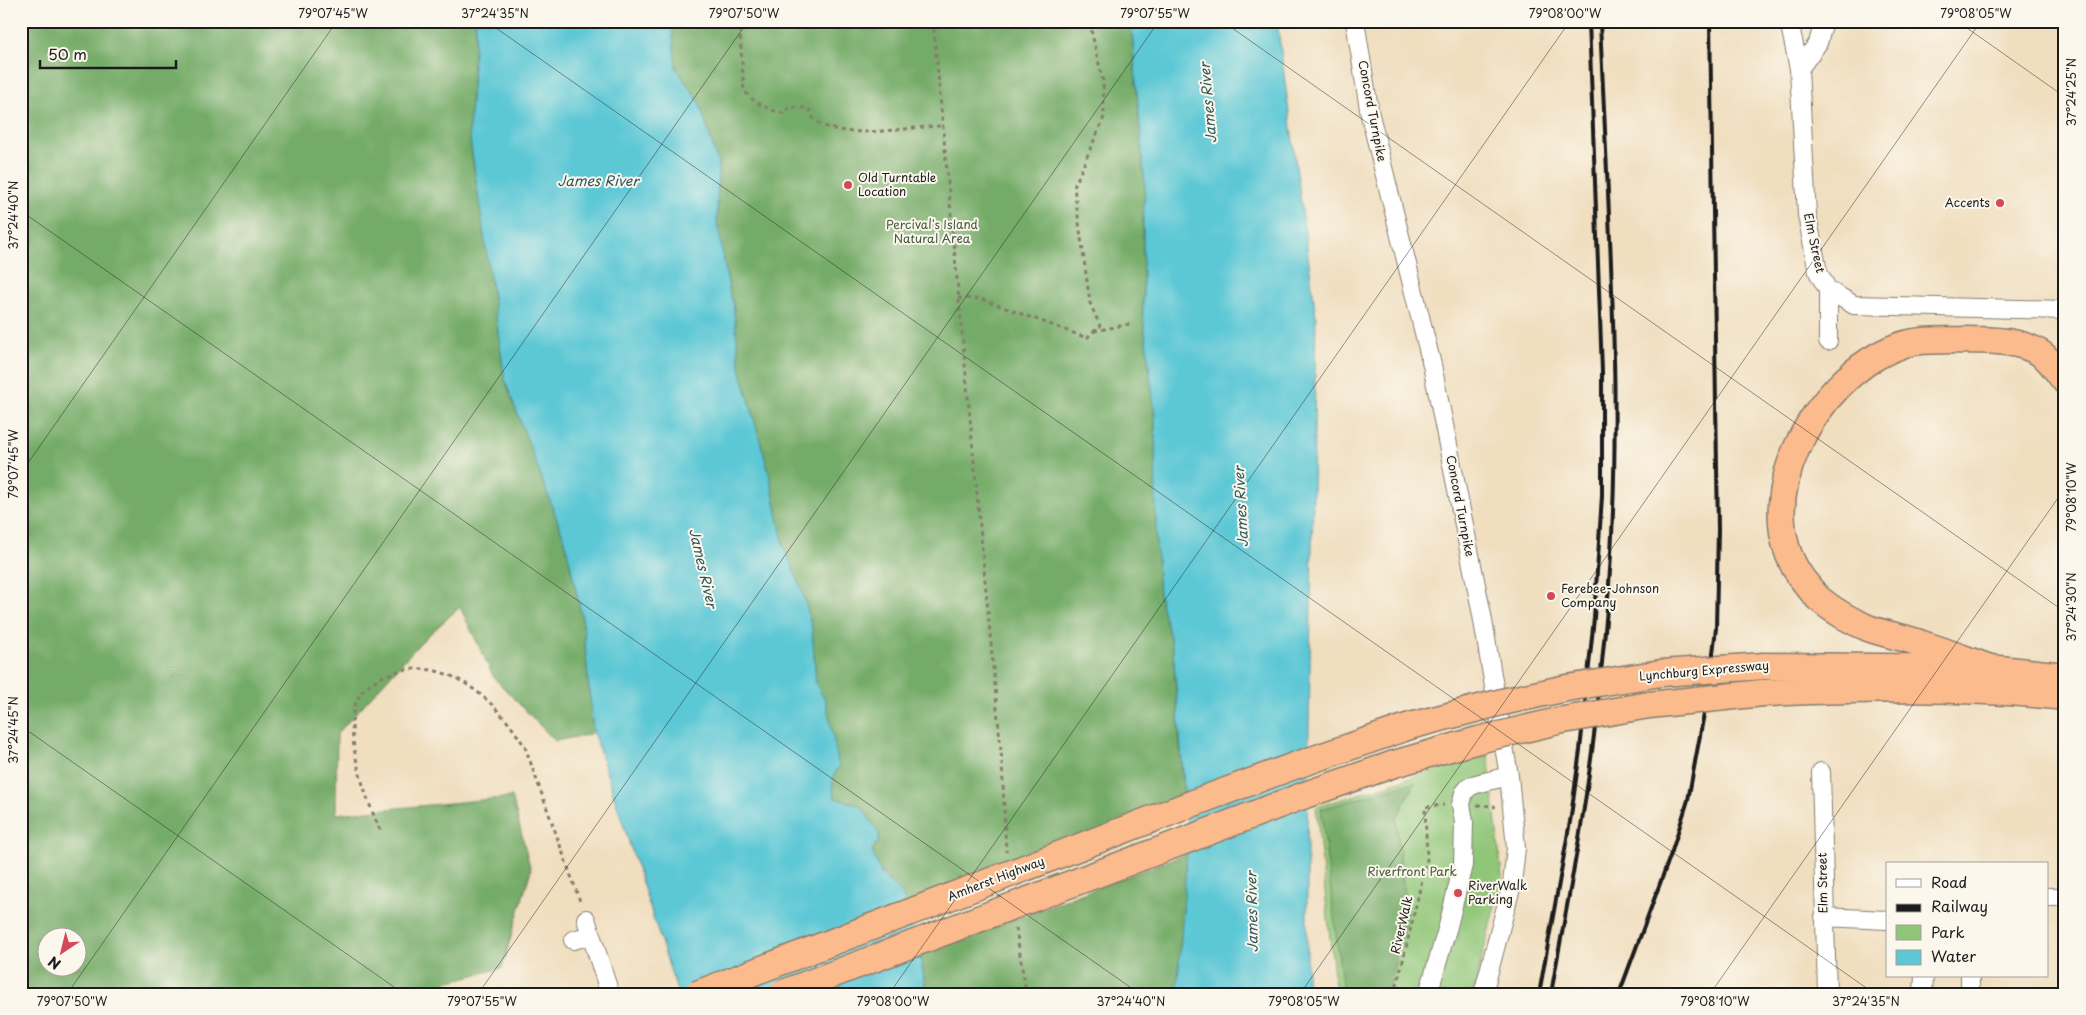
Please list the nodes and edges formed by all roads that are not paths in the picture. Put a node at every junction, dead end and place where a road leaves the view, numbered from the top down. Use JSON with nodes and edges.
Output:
{"nodes":[{"id":1,"x":1355,"y":21,"type":"edge"},
{"id":2,"x":1789,"y":21,"type":"edge"},
{"id":3,"x":1824,"y":21,"type":"edge"},
{"id":4,"x":1799,"y":69,"type":"junction"},
{"id":5,"x":1828,"y":290,"type":"junction"},
{"id":6,"x":2065,"y":310,"type":"edge"},
{"id":7,"x":1828,"y":341,"type":"dead end"},
{"id":8,"x":2065,"y":381,"type":"edge"},
{"id":9,"x":1990,"y":668,"type":"junction"},
{"id":10,"x":2065,"y":676,"type":"edge"},
{"id":11,"x":2065,"y":697,"type":"edge"},
{"id":12,"x":1294,"y":766,"type":"joint"},
{"id":13,"x":1821,"y":772,"type":"dead end"},
{"id":14,"x":1509,"y":776,"type":"junction"},
{"id":15,"x":2048,"y":896,"type":"edge"},
{"id":16,"x":2065,"y":897,"type":"edge"},
{"id":17,"x":1824,"y":917,"type":"junction"},
{"id":18,"x":1886,"y":920,"type":"edge"},
{"id":19,"x":574,"y":940,"type":"dead end"},
{"id":20,"x":1924,"y":978,"type":"edge"},
{"id":21,"x":1970,"y":978,"type":"edge"},
{"id":22,"x":610,"y":994,"type":"edge"},
{"id":23,"x":698,"y":994,"type":"edge"},
{"id":24,"x":781,"y":994,"type":"edge"},
{"id":25,"x":1428,"y":994,"type":"edge"},
{"id":26,"x":1483,"y":994,"type":"edge"},
{"id":27,"x":1827,"y":994,"type":"edge"},
{"id":28,"x":1923,"y":994,"type":"edge"},
{"id":29,"x":1970,"y":994,"type":"edge"}],
"edges":[{"from":1,"to":14,"type":"street","name":"Concord Turnpike"},
{"from":2,"to":4,"type":"street","name":"Elm Street"},
{"from":3,"to":4,"type":"street"},
{"from":4,"to":5,"type":"street","name":"Elm Street"},
{"from":5,"to":6,"type":"street","name":"Elm Street"},
{"from":5,"to":7,"type":"street"},
{"from":8,"to":9,"type":"highway"},
{"from":9,"to":10,"type":"highway","name":"Lynchburg Expressway"},
{"from":9,"to":12,"type":"highway","name":"Lynchburg Expressway","bridge":true},
{"from":11,"to":24,"type":"highway","bridge":true},
{"from":12,"to":23,"type":"highway","name":"Amherst Highway","bridge":true},
{"from":13,"to":17,"type":"street","name":"Elm Street"},
{"from":14,"to":25,"type":"street"},
{"from":14,"to":26,"type":"street","name":"Concord Turnpike"},
{"from":15,"to":16,"type":"street"},
{"from":17,"to":18,"type":"street"},
{"from":17,"to":27,"type":"street","name":"Elm Street"},
{"from":19,"to":22,"type":"street"},
{"from":20,"to":28,"type":"street"},
{"from":21,"to":29,"type":"street"}]}
